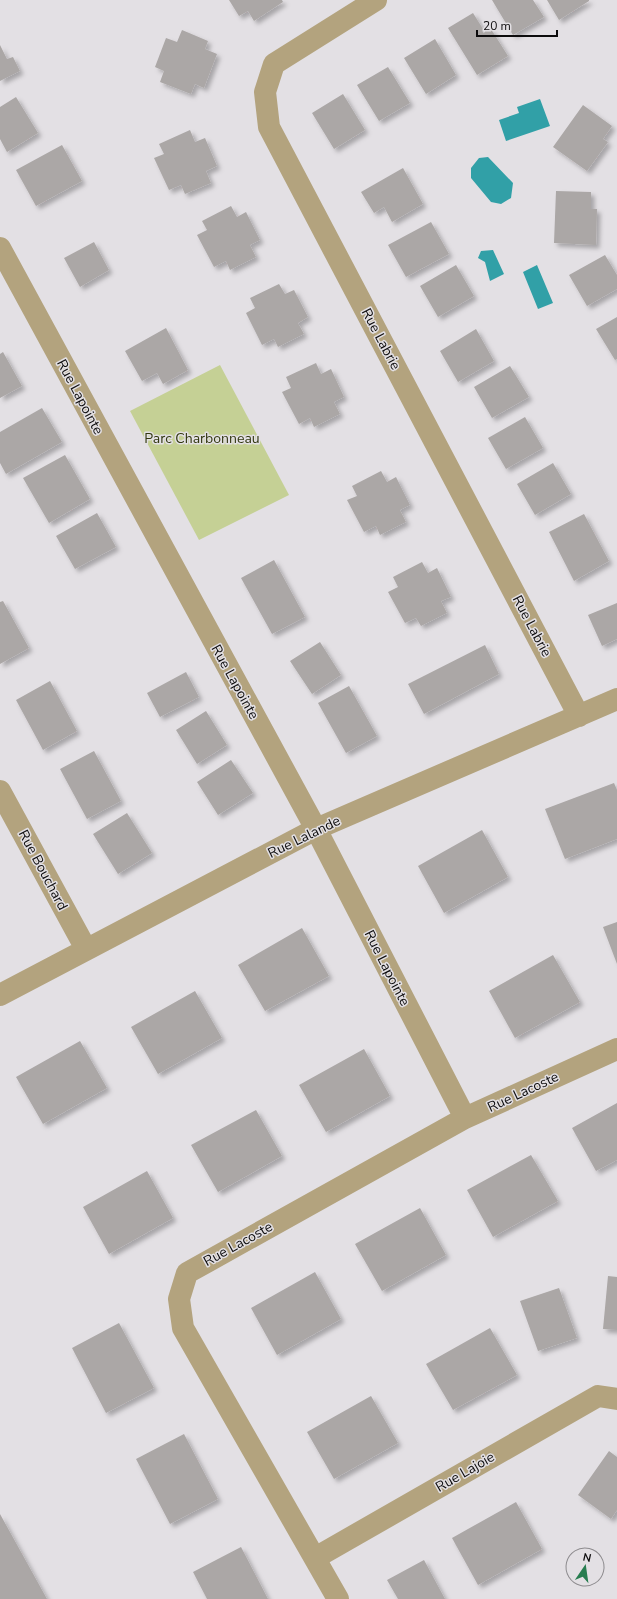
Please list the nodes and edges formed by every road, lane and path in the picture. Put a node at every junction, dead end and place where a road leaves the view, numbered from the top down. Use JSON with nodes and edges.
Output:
{"nodes":[{"id":1,"x":376,"y":0,"type":"edge"},
{"id":2,"x":0,"y":248,"type":"edge"},
{"id":3,"x":617,"y":699,"type":"edge"},
{"id":4,"x":579,"y":716,"type":"junction"},
{"id":5,"x":0,"y":792,"type":"edge"},
{"id":6,"x":316,"y":829,"type":"junction"},
{"id":7,"x":86,"y":949,"type":"junction"},
{"id":8,"x":0,"y":995,"type":"edge"},
{"id":9,"x":617,"y":1049,"type":"edge"},
{"id":10,"x":465,"y":1118,"type":"junction"},
{"id":11,"x":617,"y":1398,"type":"edge"},
{"id":12,"x":315,"y":1558,"type":"junction"},
{"id":13,"x":338,"y":1599,"type":"edge"}],
"edges":[{"from":1,"to":4,"type":"street","name":"Rue Labrie"},
{"from":2,"to":6,"type":"street","name":"Rue Lapointe"},
{"from":3,"to":4,"type":"street","name":"Rue Lalande"},
{"from":4,"to":6,"type":"street","name":"Rue Lalande"},
{"from":5,"to":7,"type":"street","name":"Rue Bouchard"},
{"from":6,"to":7,"type":"street","name":"Rue Lalande"},
{"from":6,"to":10,"type":"street","name":"Rue Lapointe"},
{"from":7,"to":8,"type":"street","name":"Rue Lalande"},
{"from":9,"to":10,"type":"street","name":"Rue Lacoste"},
{"from":10,"to":12,"type":"street","name":"Rue Lacoste"},
{"from":11,"to":12,"type":"street","name":"Rue Lajoie"},
{"from":12,"to":13,"type":"street","name":"Rue Lacoste"}]}
